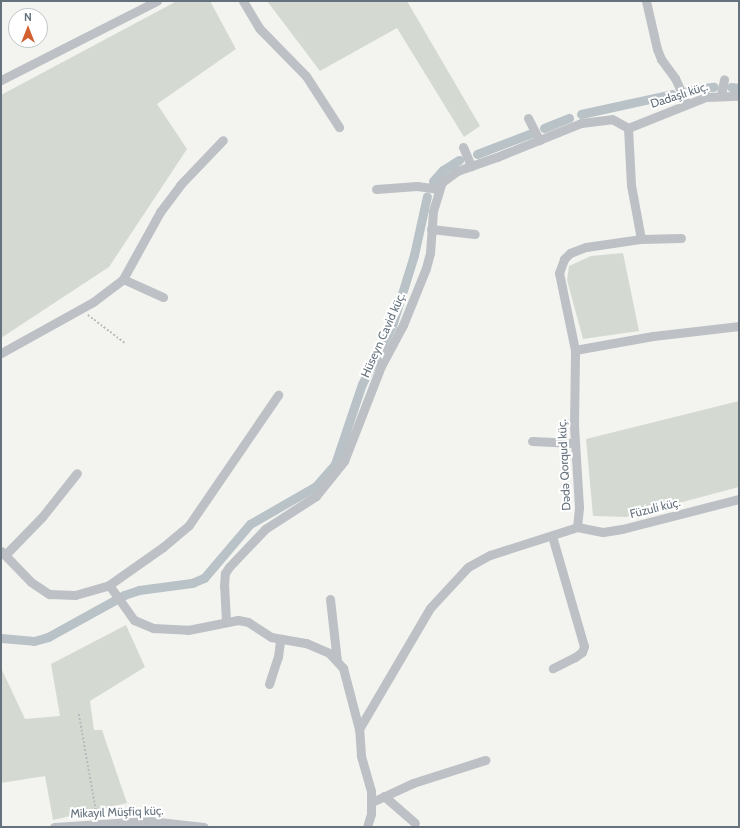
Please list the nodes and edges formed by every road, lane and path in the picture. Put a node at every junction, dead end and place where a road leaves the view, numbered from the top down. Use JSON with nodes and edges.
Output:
{"nodes":[{"id":1,"x":158,"y":1,"type":"edge"},
{"id":2,"x":243,"y":1,"type":"edge"},
{"id":3,"x":646,"y":1,"type":"edge"},
{"id":4,"x":724,"y":79,"type":"dead end"},
{"id":5,"x":1,"y":80,"type":"edge"},
{"id":6,"x":721,"y":95,"type":"junction"},
{"id":7,"x":739,"y":96,"type":"edge"},
{"id":8,"x":686,"y":103,"type":"junction"},
{"id":9,"x":528,"y":118,"type":"dead end"},
{"id":10,"x":339,"y":127,"type":"dead end"},
{"id":11,"x":628,"y":128,"type":"junction"},
{"id":12,"x":223,"y":140,"type":"dead end"},
{"id":13,"x":540,"y":140,"type":"junction"},
{"id":14,"x":463,"y":147,"type":"dead end"},
{"id":15,"x":471,"y":166,"type":"junction"},
{"id":16,"x":376,"y":189,"type":"dead end"},
{"id":17,"x":439,"y":189,"type":"junction"},
{"id":18,"x":431,"y":229,"type":"junction"},
{"id":19,"x":475,"y":234,"type":"dead end"},
{"id":20,"x":681,"y":238,"type":"dead end"},
{"id":21,"x":642,"y":239,"type":"junction"},
{"id":22,"x":123,"y":279,"type":"junction"},
{"id":23,"x":163,"y":297,"type":"dead end"},
{"id":24,"x":80,"y":309,"type":"junction"},
{"id":25,"x":739,"y":326,"type":"edge"},
{"id":26,"x":125,"y":343,"type":"dead end"},
{"id":27,"x":575,"y":350,"type":"junction"},
{"id":28,"x":1,"y":353,"type":"edge"},
{"id":29,"x":278,"y":395,"type":"dead end"},
{"id":30,"x":532,"y":440,"type":"dead end"},
{"id":31,"x":574,"y":443,"type":"junction"},
{"id":32,"x":77,"y":473,"type":"dead end"},
{"id":33,"x":739,"y":499,"type":"edge"},
{"id":34,"x":577,"y":527,"type":"junction"},
{"id":35,"x":552,"y":536,"type":"junction"},
{"id":36,"x":3,"y":553,"type":"edge"},
{"id":37,"x":109,"y":585,"type":"junction"},
{"id":38,"x":330,"y":599,"type":"dead end"},
{"id":39,"x":226,"y":621,"type":"junction"},
{"id":40,"x":280,"y":640,"type":"junction"},
{"id":41,"x":337,"y":661,"type":"junction"},
{"id":42,"x":553,"y":668,"type":"dead end"},
{"id":43,"x":269,"y":684,"type":"dead end"},
{"id":44,"x":79,"y":714,"type":"dead end"},
{"id":45,"x":359,"y":729,"type":"junction"},
{"id":46,"x":485,"y":760,"type":"dead end"},
{"id":47,"x":384,"y":796,"type":"junction"},
{"id":48,"x":372,"y":802,"type":"junction"},
{"id":49,"x":98,"y":823,"type":"junction"},
{"id":50,"x":415,"y":823,"type":"dead end"},
{"id":51,"x":125,"y":824,"type":"edge"},
{"id":52,"x":54,"y":827,"type":"edge"},
{"id":53,"x":204,"y":827,"type":"edge"},
{"id":54,"x":367,"y":827,"type":"edge"}],
"edges":[{"from":1,"to":5,"type":"street"},
{"from":2,"to":10,"type":"street"},
{"from":3,"to":8,"type":"street"},
{"from":4,"to":6,"type":"street"},
{"from":6,"to":7,"type":"street","name":"Dadaşlı küç."},
{"from":6,"to":8,"type":"street","name":"Dadaşlı küç."},
{"from":8,"to":11,"type":"street","name":"Dadaşlı küç."},
{"from":9,"to":13,"type":"street"},
{"from":11,"to":13,"type":"street","name":"Hüseyn Cavid küç."},
{"from":11,"to":21,"type":"street"},
{"from":12,"to":22,"type":"street"},
{"from":13,"to":15,"type":"street","name":"Hüseyn Cavid küç."},
{"from":14,"to":15,"type":"street"},
{"from":15,"to":17,"type":"street","name":"Hüseyn Cavid küç."},
{"from":16,"to":17,"type":"street"},
{"from":17,"to":18,"type":"street","name":"Hüseyn Cavid küç."},
{"from":18,"to":19,"type":"street"},
{"from":18,"to":39,"type":"street","name":"Hüseyn Cavid küç."},
{"from":20,"to":21,"type":"street"},
{"from":21,"to":27,"type":"street","name":"Dədə Qorqud küç."},
{"from":22,"to":23,"type":"street"},
{"from":22,"to":24,"type":"street"},
{"from":24,"to":26,"type":"path"},
{"from":24,"to":28,"type":"street"},
{"from":25,"to":27,"type":"street"},
{"from":27,"to":31,"type":"street","name":"Dədə Qorqud küç."},
{"from":29,"to":37,"type":"street"},
{"from":30,"to":31,"type":"street"},
{"from":31,"to":34,"type":"street","name":"Dədə Qorqud küç."},
{"from":32,"to":36,"type":"street"},
{"from":33,"to":34,"type":"street","name":"Füzuli küç."},
{"from":34,"to":35,"type":"street","name":"Dədə Qorqud küç."},
{"from":35,"to":42,"type":"street"},
{"from":35,"to":45,"type":"street","name":"Dədə Qorqud küç."},
{"from":36,"to":37,"type":"street"},
{"from":37,"to":39,"type":"street"},
{"from":38,"to":41,"type":"street"},
{"from":39,"to":40,"type":"street"},
{"from":40,"to":41,"type":"street"},
{"from":40,"to":43,"type":"street"},
{"from":41,"to":45,"type":"street"},
{"from":44,"to":49,"type":"path"},
{"from":45,"to":48,"type":"street"},
{"from":46,"to":47,"type":"street"},
{"from":47,"to":48,"type":"street"},
{"from":47,"to":50,"type":"street"},
{"from":48,"to":54,"type":"street"},
{"from":49,"to":51,"type":"street","name":"Mikayıl Müşfiq küç."},
{"from":49,"to":52,"type":"street","name":"Mikayıl Müşfiq küç."},
{"from":51,"to":53,"type":"street","name":"Mikayıl Müşfiq küç."}]}
